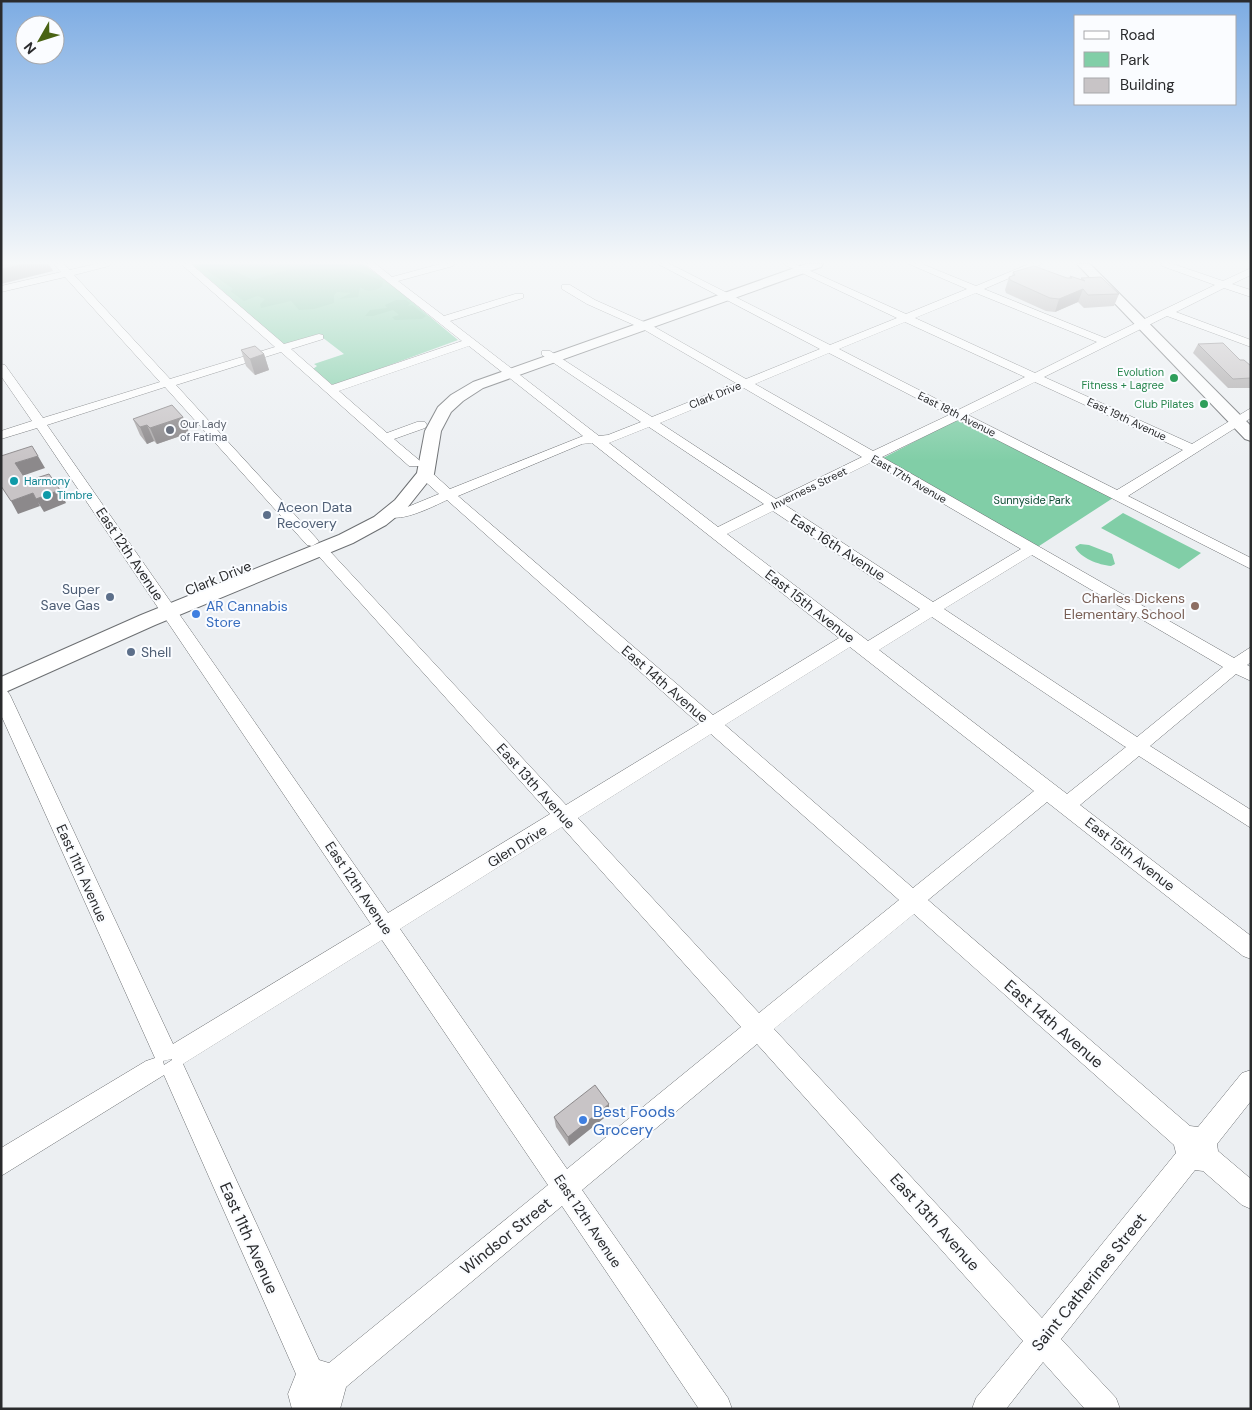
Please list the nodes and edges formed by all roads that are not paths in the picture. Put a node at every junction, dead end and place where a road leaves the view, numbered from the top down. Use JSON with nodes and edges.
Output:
{"nodes":[{"id":1,"x":118,"y":330,"type":"edge"},
{"id":2,"x":261,"y":330,"type":"edge"},
{"id":3,"x":455,"y":330,"type":"edge"},
{"id":4,"x":622,"y":330,"type":"edge"},
{"id":5,"x":649,"y":330,"type":"edge"},
{"id":6,"x":792,"y":330,"type":"edge"},
{"id":7,"x":875,"y":330,"type":"edge"},
{"id":8,"x":932,"y":330,"type":"edge"},
{"id":9,"x":1075,"y":330,"type":"edge"},
{"id":10,"x":1130,"y":330,"type":"edge"},
{"id":11,"x":1154,"y":330,"type":"edge"},
{"id":12,"x":1213,"y":330,"type":"edge"},
{"id":13,"x":319,"y":337,"type":"dead end"},
{"id":14,"x":471,"y":342,"type":"junction"},
{"id":15,"x":1105,"y":342,"type":"junction"},
{"id":16,"x":1251,"y":344,"type":"edge"},
{"id":17,"x":282,"y":348,"type":"junction"},
{"id":18,"x":828,"y":348,"type":"junction"},
{"id":19,"x":550,"y":355,"type":"junction"},
{"id":20,"x":1,"y":367,"type":"edge"},
{"id":21,"x":507,"y":370,"type":"junction"},
{"id":22,"x":1035,"y":377,"type":"junction"},
{"id":23,"x":744,"y":383,"type":"junction"},
{"id":24,"x":167,"y":384,"type":"junction"},
{"id":25,"x":330,"y":390,"type":"junction"},
{"id":26,"x":959,"y":415,"type":"junction"},
{"id":27,"x":1246,"y":418,"type":"edge"},
{"id":28,"x":650,"y":422,"type":"junction"},
{"id":29,"x":40,"y":423,"type":"junction"},
{"id":30,"x":421,"y":425,"type":"junction"},
{"id":31,"x":1,"y":435,"type":"edge"},
{"id":32,"x":1251,"y":436,"type":"edge"},
{"id":33,"x":385,"y":438,"type":"junction"},
{"id":34,"x":595,"y":440,"type":"junction"},
{"id":35,"x":1192,"y":449,"type":"junction"},
{"id":36,"x":872,"y":457,"type":"junction"},
{"id":37,"x":420,"y":469,"type":"junction"},
{"id":38,"x":448,"y":494,"type":"junction"},
{"id":39,"x":1118,"y":496,"type":"junction"},
{"id":40,"x":774,"y":505,"type":"junction"},
{"id":41,"x":391,"y":513,"type":"junction"},
{"id":42,"x":717,"y":534,"type":"junction"},
{"id":43,"x":316,"y":546,"type":"junction"},
{"id":44,"x":1031,"y":549,"type":"junction"},
{"id":45,"x":1251,"y":564,"type":"edge"},
{"id":46,"x":166,"y":606,"type":"junction"},
{"id":47,"x":933,"y":610,"type":"junction"},
{"id":48,"x":859,"y":644,"type":"junction"},
{"id":49,"x":1251,"y":653,"type":"edge"},
{"id":50,"x":1235,"y":666,"type":"junction"},
{"id":51,"x":1,"y":669,"type":"edge"},
{"id":52,"x":1251,"y":675,"type":"edge"},
{"id":53,"x":1,"y":686,"type":"edge"},
{"id":54,"x":1,"y":695,"type":"edge"},
{"id":55,"x":712,"y":725,"type":"junction"},
{"id":56,"x":1138,"y":746,"type":"junction"},
{"id":57,"x":1048,"y":790,"type":"junction"},
{"id":58,"x":1067,"y":805,"type":"junction"},
{"id":59,"x":564,"y":817,"type":"junction"},
{"id":60,"x":1251,"y":820,"type":"edge"},
{"id":61,"x":913,"y":901,"type":"junction"},
{"id":62,"x":385,"y":926,"type":"junction"},
{"id":63,"x":1251,"y":948,"type":"edge"},
{"id":64,"x":758,"y":1029,"type":"junction"},
{"id":65,"x":168,"y":1061,"type":"junction"},
{"id":66,"x":1251,"y":1082,"type":"edge"},
{"id":67,"x":1197,"y":1149,"type":"junction"},
{"id":68,"x":1,"y":1163,"type":"edge"},
{"id":69,"x":565,"y":1188,"type":"junction"},
{"id":70,"x":1251,"y":1196,"type":"edge"},
{"id":71,"x":1042,"y":1340,"type":"junction"},
{"id":72,"x":315,"y":1400,"type":"edge"},
{"id":73,"x":717,"y":1409,"type":"edge"},
{"id":74,"x":987,"y":1409,"type":"edge"},
{"id":75,"x":1105,"y":1409,"type":"edge"}],
"edges":[{"from":1,"to":24,"type":"street","name":"East 13th Avenue"},
{"from":2,"to":17,"type":"street","name":"East 14th Avenue"},
{"from":3,"to":14,"type":"street","name":"East 15th Avenue"},
{"from":4,"to":19,"type":"main road"},
{"from":5,"to":23,"type":"street","name":"East 17th Avenue"},
{"from":6,"to":18,"type":"street","name":"East 18th Avenue"},
{"from":7,"to":18,"type":"street","name":"Clark Drive"},
{"from":8,"to":22,"type":"street","name":"East 19th Avenue"},
{"from":9,"to":15,"type":"street"},
{"from":10,"to":15,"type":"street","name":"Inverness Street"},
{"from":11,"to":27,"type":"main road"},
{"from":12,"to":16,"type":"street"},
{"from":13,"to":17,"type":"street"},
{"from":14,"to":21,"type":"street","name":"East 15th Avenue"},
{"from":14,"to":25,"type":"street"},
{"from":15,"to":22,"type":"street","name":"Inverness Street"},
{"from":17,"to":24,"type":"street"},
{"from":17,"to":25,"type":"street","name":"East 14th Avenue"},
{"from":18,"to":23,"type":"street","name":"Clark Drive"},
{"from":18,"to":26,"type":"street","name":"East 18th Avenue"},
{"from":19,"to":21,"type":"main road"},
{"from":19,"to":28,"type":"street","name":"East 16th Avenue"},
{"from":20,"to":29,"type":"street","name":"East 12th Avenue"},
{"from":21,"to":30,"type":"main road"},
{"from":21,"to":34,"type":"street","name":"East 15th Avenue"},
{"from":21,"to":37,"type":"main road"},
{"from":22,"to":26,"type":"street","name":"Inverness Street"},
{"from":22,"to":35,"type":"street","name":"East 19th Avenue"},
{"from":23,"to":28,"type":"street","name":"Clark Drive"},
{"from":23,"to":36,"type":"street","name":"East 17th Avenue"},
{"from":24,"to":29,"type":"street"},
{"from":24,"to":43,"type":"street","name":"East 13th Avenue"},
{"from":25,"to":33,"type":"street","name":"East 14th Avenue"},
{"from":26,"to":36,"type":"street","name":"Inverness Street"},
{"from":26,"to":39,"type":"street","name":"East 18th Avenue"},
{"from":27,"to":32,"type":"main road"},
{"from":27,"to":35,"type":"street"},
{"from":28,"to":34,"type":"street","name":"Clark Drive"},
{"from":28,"to":40,"type":"street","name":"East 16th Avenue"},
{"from":29,"to":31,"type":"street"},
{"from":29,"to":46,"type":"street","name":"East 12th Avenue"},
{"from":30,"to":33,"type":"street"},
{"from":30,"to":37,"type":"main road"},
{"from":33,"to":37,"type":"street","name":"East 14th Avenue"},
{"from":34,"to":38,"type":"street","name":"Clark Drive"},
{"from":34,"to":42,"type":"street","name":"East 15th Avenue"},
{"from":35,"to":39,"type":"street"},
{"from":36,"to":40,"type":"street","name":"Inverness Street"},
{"from":36,"to":44,"type":"street","name":"East 17th Avenue"},
{"from":37,"to":38,"type":"street","name":"East 14th Avenue"},
{"from":37,"to":41,"type":"main road","name":"Clark Drive"},
{"from":37,"to":43,"type":"main road","name":"Clark Drive"},
{"from":38,"to":41,"type":"street","name":"Clark Drive"},
{"from":38,"to":55,"type":"street","name":"East 14th Avenue"},
{"from":39,"to":45,"type":"street","name":"East 18th Avenue"},
{"from":40,"to":42,"type":"street","name":"Inverness Street"},
{"from":40,"to":47,"type":"street","name":"East 16th Avenue"},
{"from":41,"to":43,"type":"main road","name":"Clark Drive"},
{"from":42,"to":48,"type":"street","name":"East 15th Avenue"},
{"from":43,"to":46,"type":"main road","name":"Clark Drive"},
{"from":43,"to":59,"type":"street","name":"East 13th Avenue"},
{"from":44,"to":47,"type":"street","name":"Glen Drive"},
{"from":44,"to":50,"type":"street","name":"East 17th Avenue"},
{"from":46,"to":51,"type":"main road","name":"Clark Drive"},
{"from":46,"to":53,"type":"main road","name":"Clark Drive"},
{"from":46,"to":62,"type":"street","name":"East 12th Avenue"},
{"from":47,"to":48,"type":"street","name":"Glen Drive"},
{"from":47,"to":56,"type":"street","name":"East 16th Avenue"},
{"from":48,"to":55,"type":"street","name":"Glen Drive"},
{"from":48,"to":57,"type":"street","name":"East 15th Avenue"},
{"from":49,"to":50,"type":"street"},
{"from":50,"to":52,"type":"street","name":"East 17th Avenue"},
{"from":50,"to":56,"type":"street"},
{"from":54,"to":65,"type":"street","name":"East 11th Avenue"},
{"from":55,"to":59,"type":"street","name":"Glen Drive"},
{"from":55,"to":61,"type":"street","name":"East 14th Avenue"},
{"from":56,"to":58,"type":"street"},
{"from":56,"to":60,"type":"street","name":"East 16th Avenue"},
{"from":57,"to":58,"type":"street","name":"East 15th Avenue"},
{"from":57,"to":61,"type":"street","name":"Windsor Street"},
{"from":58,"to":63,"type":"street","name":"East 15th Avenue"},
{"from":59,"to":62,"type":"street","name":"Glen Drive"},
{"from":59,"to":64,"type":"street","name":"East 13th Avenue"},
{"from":61,"to":64,"type":"street","name":"Windsor Street"},
{"from":61,"to":67,"type":"street","name":"East 14th Avenue"},
{"from":62,"to":65,"type":"street","name":"Glen Drive"},
{"from":62,"to":69,"type":"street","name":"East 12th Avenue"},
{"from":64,"to":69,"type":"street","name":"Windsor Street"},
{"from":64,"to":71,"type":"street","name":"East 13th Avenue"},
{"from":65,"to":68,"type":"street","name":"Glen Drive"},
{"from":65,"to":72,"type":"street","name":"East 11th Avenue"},
{"from":66,"to":67,"type":"street","name":"Saint Catherines Street"},
{"from":67,"to":70,"type":"street","name":"East 14th Avenue"},
{"from":67,"to":71,"type":"street","name":"Saint Catherines Street"},
{"from":69,"to":72,"type":"street","name":"Windsor Street"},
{"from":69,"to":73,"type":"street","name":"East 12th Avenue"},
{"from":71,"to":74,"type":"street","name":"Saint Catherines Street"},
{"from":71,"to":75,"type":"street","name":"East 13th Avenue"}]}
